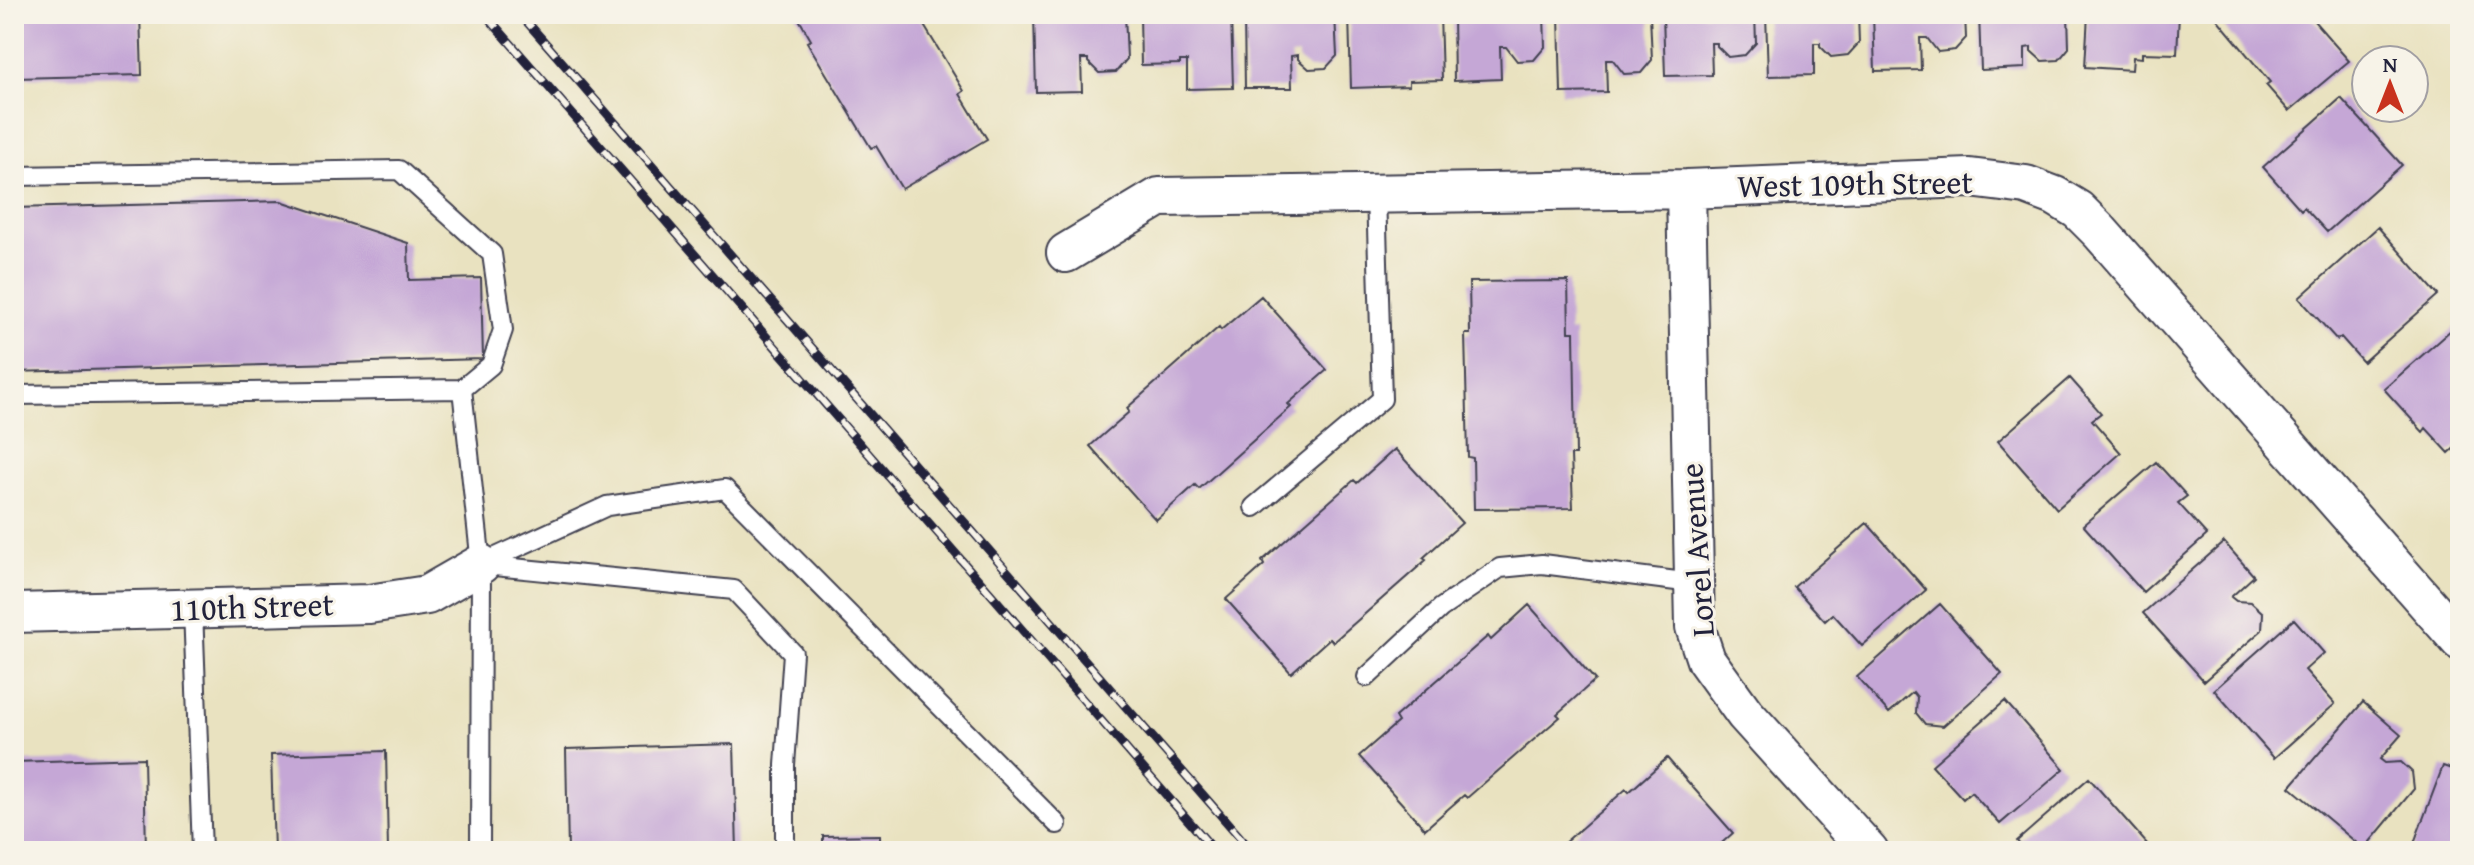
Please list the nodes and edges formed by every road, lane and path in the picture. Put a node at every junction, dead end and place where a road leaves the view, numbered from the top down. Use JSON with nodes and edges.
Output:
{"nodes":[{"id":1,"x":14,"y":176,"type":"edge"},
{"id":2,"x":1686,"y":189,"type":"junction"},
{"id":3,"x":1376,"y":193,"type":"junction"},
{"id":4,"x":1066,"y":253,"type":"dead end"},
{"id":5,"x":462,"y":389,"type":"junction"},
{"id":6,"x":14,"y":395,"type":"edge"},
{"id":7,"x":1254,"y":507,"type":"dead end"},
{"id":8,"x":481,"y":564,"type":"junction"},
{"id":9,"x":1692,"y":583,"type":"junction"},
{"id":10,"x":193,"y":609,"type":"junction"},
{"id":11,"x":14,"y":613,"type":"edge"},
{"id":12,"x":2460,"y":641,"type":"edge"},
{"id":13,"x":1367,"y":677,"type":"dead end"},
{"id":14,"x":1057,"y":824,"type":"dead end"},
{"id":15,"x":202,"y":851,"type":"edge"},
{"id":16,"x":480,"y":851,"type":"edge"},
{"id":17,"x":785,"y":851,"type":"edge"},
{"id":18,"x":1869,"y":851,"type":"edge"}],
"edges":[{"from":1,"to":5,"type":"lane"},
{"from":2,"to":3,"type":"street","name":"West 109th Street"},
{"from":2,"to":9,"type":"street","name":"Lorel Avenue"},
{"from":2,"to":12,"type":"street","name":"West 109th Street"},
{"from":3,"to":4,"type":"street","name":"West 109th Street"},
{"from":3,"to":7,"type":"lane"},
{"from":5,"to":6,"type":"lane"},
{"from":5,"to":8,"type":"lane"},
{"from":8,"to":10,"type":"street","name":"110th Street"},
{"from":8,"to":14,"type":"lane"},
{"from":8,"to":16,"type":"lane"},
{"from":8,"to":17,"type":"lane"},
{"from":9,"to":13,"type":"lane"},
{"from":9,"to":18,"type":"street","name":"Lorel Avenue"},
{"from":10,"to":11,"type":"street","name":"110th Street"},
{"from":10,"to":15,"type":"lane"}]}
